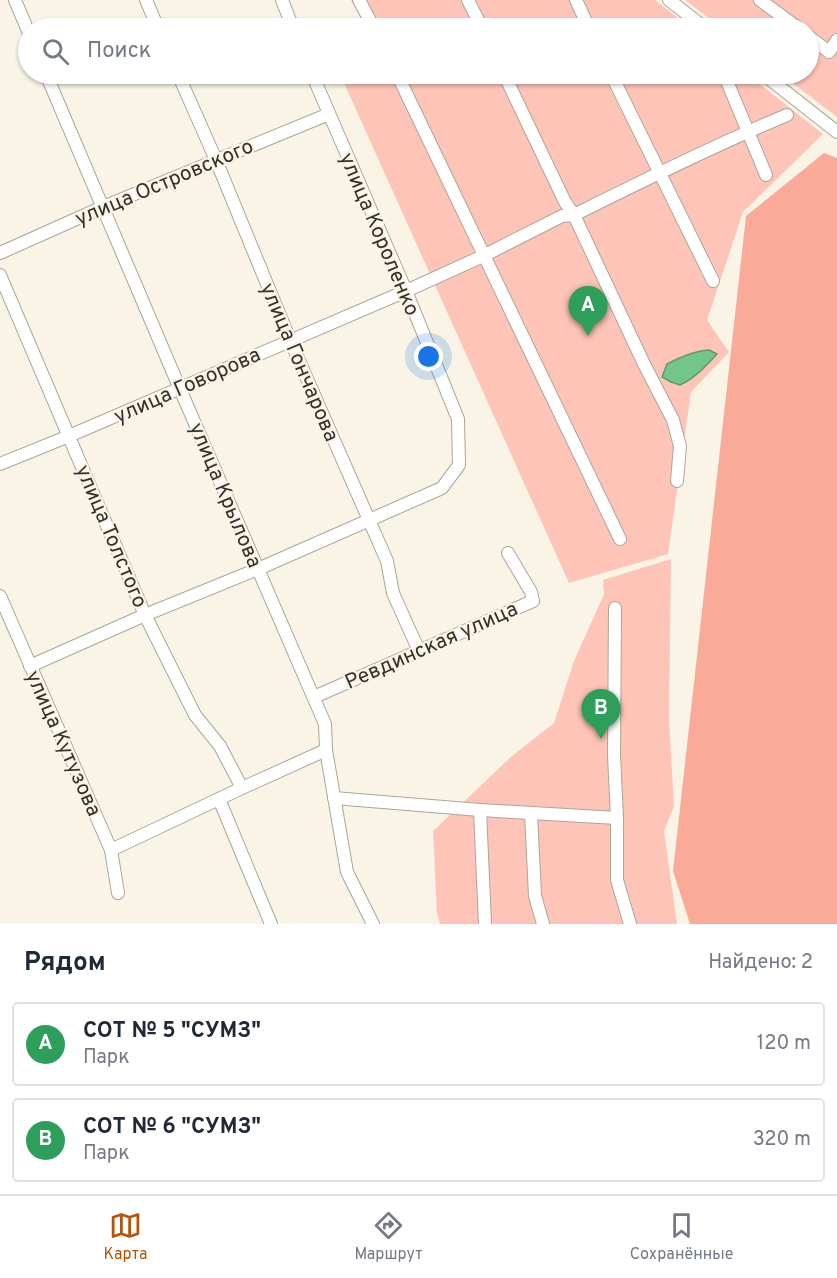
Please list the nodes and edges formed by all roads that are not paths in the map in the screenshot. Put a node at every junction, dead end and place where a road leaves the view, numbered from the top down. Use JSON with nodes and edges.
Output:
{"nodes":[{"id":1,"x":15,"y":0,"type":"edge"},
{"id":2,"x":146,"y":0,"type":"edge"},
{"id":3,"x":282,"y":0,"type":"edge"},
{"id":4,"x":359,"y":0,"type":"edge"},
{"id":5,"x":468,"y":0,"type":"edge"},
{"id":6,"x":576,"y":0,"type":"edge"},
{"id":7,"x":669,"y":0,"type":"edge"},
{"id":8,"x":760,"y":0,"type":"edge"},
{"id":9,"x":23,"y":18,"type":"edge"},
{"id":10,"x":154,"y":18,"type":"edge"},
{"id":11,"x":289,"y":18,"type":"edge"},
{"id":12,"x":369,"y":18,"type":"edge"},
{"id":13,"x":477,"y":18,"type":"edge"},
{"id":14,"x":585,"y":18,"type":"edge"},
{"id":15,"x":692,"y":18,"type":"edge"},
{"id":16,"x":784,"y":18,"type":"edge"},
{"id":17,"x":837,"y":40,"type":"edge"},
{"id":18,"x":819,"y":44,"type":"edge"},
{"id":19,"x":50,"y":84,"type":"edge"},
{"id":20,"x":182,"y":84,"type":"edge"},
{"id":21,"x":316,"y":84,"type":"edge"},
{"id":22,"x":402,"y":84,"type":"edge"},
{"id":23,"x":509,"y":84,"type":"edge"},
{"id":24,"x":616,"y":84,"type":"edge"},
{"id":25,"x":728,"y":84,"type":"edge"},
{"id":26,"x":776,"y":84,"type":"edge"},
{"id":27,"x":329,"y":114,"type":"junction"},
{"id":28,"x":787,"y":115,"type":"dead end"},
{"id":29,"x":748,"y":131,"type":"junction"},
{"id":30,"x":837,"y":132,"type":"edge"},
{"id":31,"x":216,"y":160,"type":"junction"},
{"id":32,"x":659,"y":172,"type":"junction"},
{"id":33,"x":766,"y":175,"type":"dead end"},
{"id":34,"x":103,"y":207,"type":"junction"},
{"id":35,"x":574,"y":215,"type":"junction"},
{"id":36,"x":0,"y":253,"type":"edge"},
{"id":37,"x":483,"y":256,"type":"junction"},
{"id":38,"x":0,"y":275,"type":"edge"},
{"id":39,"x":713,"y":281,"type":"dead end"},
{"id":40,"x":406,"y":291,"type":"junction"},
{"id":41,"x":290,"y":340,"type":"junction"},
{"id":42,"x":180,"y":388,"type":"junction"},
{"id":43,"x":69,"y":436,"type":"junction"},
{"id":44,"x":0,"y":464,"type":"edge"},
{"id":45,"x":677,"y":481,"type":"dead end"},
{"id":46,"x":369,"y":519,"type":"junction"},
{"id":47,"x":620,"y":539,"type":"dead end"},
{"id":48,"x":508,"y":553,"type":"dead end"},
{"id":49,"x":258,"y":569,"type":"junction"},
{"id":50,"x":0,"y":596,"type":"edge"},
{"id":51,"x":615,"y":608,"type":"dead end"},
{"id":52,"x":145,"y":615,"type":"junction"},
{"id":53,"x":419,"y":651,"type":"junction"},
{"id":54,"x":30,"y":666,"type":"junction"},
{"id":55,"x":314,"y":697,"type":"junction"},
{"id":56,"x":326,"y":750,"type":"junction"},
{"id":57,"x":242,"y":788,"type":"junction"},
{"id":58,"x":333,"y":798,"type":"junction"},
{"id":59,"x":219,"y":799,"type":"junction"},
{"id":60,"x":480,"y":810,"type":"junction"},
{"id":61,"x":531,"y":813,"type":"junction"},
{"id":62,"x":617,"y":818,"type":"junction"},
{"id":63,"x":111,"y":850,"type":"junction"},
{"id":64,"x":118,"y":893,"type":"dead end"},
{"id":65,"x":271,"y":924,"type":"edge"},
{"id":66,"x":373,"y":924,"type":"edge"},
{"id":67,"x":485,"y":924,"type":"edge"},
{"id":68,"x":543,"y":924,"type":"edge"},
{"id":69,"x":630,"y":924,"type":"edge"}],
"edges":[{"from":1,"to":9,"type":"street"},
{"from":2,"to":10,"type":"street"},
{"from":3,"to":11,"type":"street"},
{"from":4,"to":12,"type":"street"},
{"from":5,"to":13,"type":"street"},
{"from":6,"to":14,"type":"street"},
{"from":7,"to":15,"type":"street"},
{"from":8,"to":16,"type":"street"},
{"from":17,"to":18,"type":"street"},
{"from":19,"to":34,"type":"street","name":"улица Крылова"},
{"from":20,"to":31,"type":"street","name":"улица Гончарова"},
{"from":21,"to":27,"type":"street","name":"улица Короленко"},
{"from":22,"to":37,"type":"street"},
{"from":23,"to":35,"type":"street"},
{"from":24,"to":32,"type":"street"},
{"from":25,"to":29,"type":"street"},
{"from":26,"to":30,"type":"street"},
{"from":27,"to":31,"type":"street","name":"улица Островского"},
{"from":27,"to":40,"type":"street","name":"улица Короленко"},
{"from":28,"to":29,"type":"street","name":"улица Говорова"},
{"from":29,"to":32,"type":"street","name":"улица Говорова"},
{"from":29,"to":33,"type":"street"},
{"from":31,"to":34,"type":"street","name":"улица Островского"},
{"from":31,"to":41,"type":"street","name":"улица Гончарова"},
{"from":32,"to":35,"type":"street","name":"улица Говорова"},
{"from":32,"to":39,"type":"street"},
{"from":34,"to":36,"type":"street","name":"улица Островского"},
{"from":34,"to":42,"type":"street","name":"улица Крылова"},
{"from":35,"to":37,"type":"street","name":"улица Говорова"},
{"from":35,"to":45,"type":"street"},
{"from":37,"to":40,"type":"street","name":"улица Говорова"},
{"from":37,"to":47,"type":"street"},
{"from":38,"to":43,"type":"street","name":"улица Толстого"},
{"from":40,"to":41,"type":"street","name":"улица Говорова"},
{"from":40,"to":46,"type":"street","name":"улица Короленко"},
{"from":41,"to":42,"type":"street","name":"улица Говорова"},
{"from":41,"to":46,"type":"street","name":"улица Гончарова"},
{"from":42,"to":43,"type":"street","name":"улица Говорова"},
{"from":42,"to":49,"type":"street","name":"улица Крылова"},
{"from":43,"to":44,"type":"street","name":"улица Говорова"},
{"from":43,"to":52,"type":"street","name":"улица Толстого"},
{"from":46,"to":49,"type":"street"},
{"from":46,"to":53,"type":"street","name":"улица Гончарова"},
{"from":48,"to":53,"type":"street","name":"Ревдинская улица"},
{"from":49,"to":52,"type":"street"},
{"from":49,"to":55,"type":"street","name":"улица Крылова"},
{"from":50,"to":54,"type":"street","name":"улица Кутузова"},
{"from":51,"to":62,"type":"street"},
{"from":52,"to":54,"type":"street"},
{"from":52,"to":57,"type":"street","name":"улица Толстого"},
{"from":53,"to":55,"type":"street","name":"Ревдинская улица"},
{"from":54,"to":63,"type":"street","name":"улица Кутузова"},
{"from":55,"to":56,"type":"street","name":"улица Крылова"},
{"from":56,"to":57,"type":"street"},
{"from":56,"to":58,"type":"street","name":"улица Крылова"},
{"from":57,"to":59,"type":"street"},
{"from":58,"to":60,"type":"street"},
{"from":58,"to":66,"type":"street","name":"улица Крылова"},
{"from":59,"to":63,"type":"street"},
{"from":59,"to":65,"type":"street"},
{"from":60,"to":61,"type":"street"},
{"from":60,"to":67,"type":"street"},
{"from":61,"to":62,"type":"street"},
{"from":61,"to":68,"type":"street"},
{"from":62,"to":69,"type":"street"},
{"from":63,"to":64,"type":"street","name":"улица Кутузова"}]}
